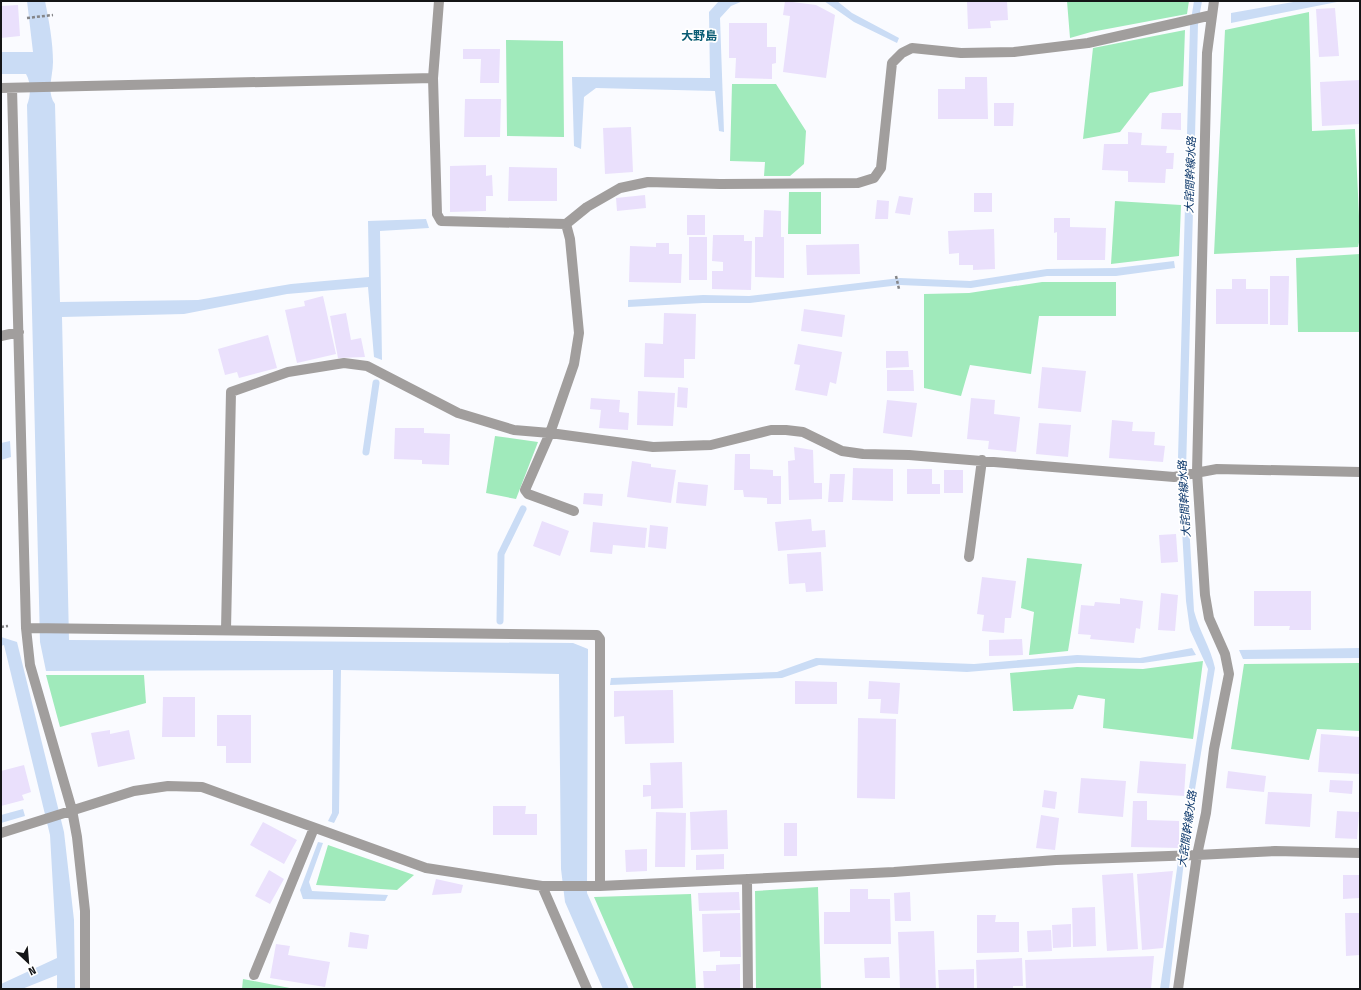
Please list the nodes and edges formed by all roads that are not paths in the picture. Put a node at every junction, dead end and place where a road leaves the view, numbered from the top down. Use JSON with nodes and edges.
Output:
{"nodes":[{"id":1,"x":439,"y":1,"type":"edge"},
{"id":2,"x":1214,"y":1,"type":"edge"},
{"id":3,"x":1212,"y":15,"type":"junction"},
{"id":4,"x":433,"y":78,"type":"junction"},
{"id":5,"x":1,"y":88,"type":"edge"},
{"id":6,"x":12,"y":88,"type":"junction"},
{"id":7,"x":566,"y":224,"type":"junction"},
{"id":8,"x":19,"y":332,"type":"junction"},
{"id":9,"x":1,"y":336,"type":"edge"},
{"id":10,"x":550,"y":433,"type":"junction"},
{"id":11,"x":982,"y":460,"type":"junction"},
{"id":12,"x":1197,"y":472,"type":"junction"},
{"id":13,"x":1360,"y":472,"type":"edge"},
{"id":14,"x":574,"y":511,"type":"dead end"},
{"id":15,"x":969,"y":557,"type":"dead end"},
{"id":16,"x":26,"y":628,"type":"junction"},
{"id":17,"x":226,"y":630,"type":"junction"},
{"id":18,"x":72,"y":810,"type":"junction"},
{"id":19,"x":314,"y":828,"type":"junction"},
{"id":20,"x":1,"y":833,"type":"edge"},
{"id":21,"x":1360,"y":853,"type":"edge"},
{"id":22,"x":1197,"y":854,"type":"junction"},
{"id":23,"x":747,"y":880,"type":"junction"},
{"id":24,"x":542,"y":886,"type":"junction"},
{"id":25,"x":596,"y":886,"type":"junction"},
{"id":26,"x":254,"y":975,"type":"dead end"},
{"id":27,"x":85,"y":989,"type":"edge"},
{"id":28,"x":587,"y":989,"type":"edge"},
{"id":29,"x":748,"y":989,"type":"edge"},
{"id":30,"x":1178,"y":989,"type":"edge"}],
"edges":[{"from":1,"to":4,"type":"street"},
{"from":2,"to":3,"type":"street"},
{"from":3,"to":7,"type":"street"},
{"from":3,"to":12,"type":"street"},
{"from":4,"to":6,"type":"street"},
{"from":4,"to":7,"type":"street"},
{"from":5,"to":6,"type":"street"},
{"from":6,"to":8,"type":"street"},
{"from":7,"to":10,"type":"street"},
{"from":8,"to":9,"type":"street"},
{"from":8,"to":16,"type":"street"},
{"from":10,"to":11,"type":"street"},
{"from":10,"to":14,"type":"street"},
{"from":10,"to":17,"type":"street"},
{"from":11,"to":12,"type":"street"},
{"from":11,"to":15,"type":"street"},
{"from":12,"to":13,"type":"street"},
{"from":12,"to":22,"type":"street"},
{"from":16,"to":17,"type":"street"},
{"from":16,"to":18,"type":"street"},
{"from":17,"to":25,"type":"street"},
{"from":18,"to":19,"type":"street"},
{"from":18,"to":20,"type":"street"},
{"from":18,"to":27,"type":"street"},
{"from":19,"to":24,"type":"street"},
{"from":19,"to":26,"type":"street"},
{"from":21,"to":22,"type":"street"},
{"from":22,"to":23,"type":"street"},
{"from":22,"to":30,"type":"street"},
{"from":23,"to":25,"type":"street"},
{"from":23,"to":29,"type":"street"},
{"from":24,"to":25,"type":"street"},
{"from":24,"to":28,"type":"street"}]}
